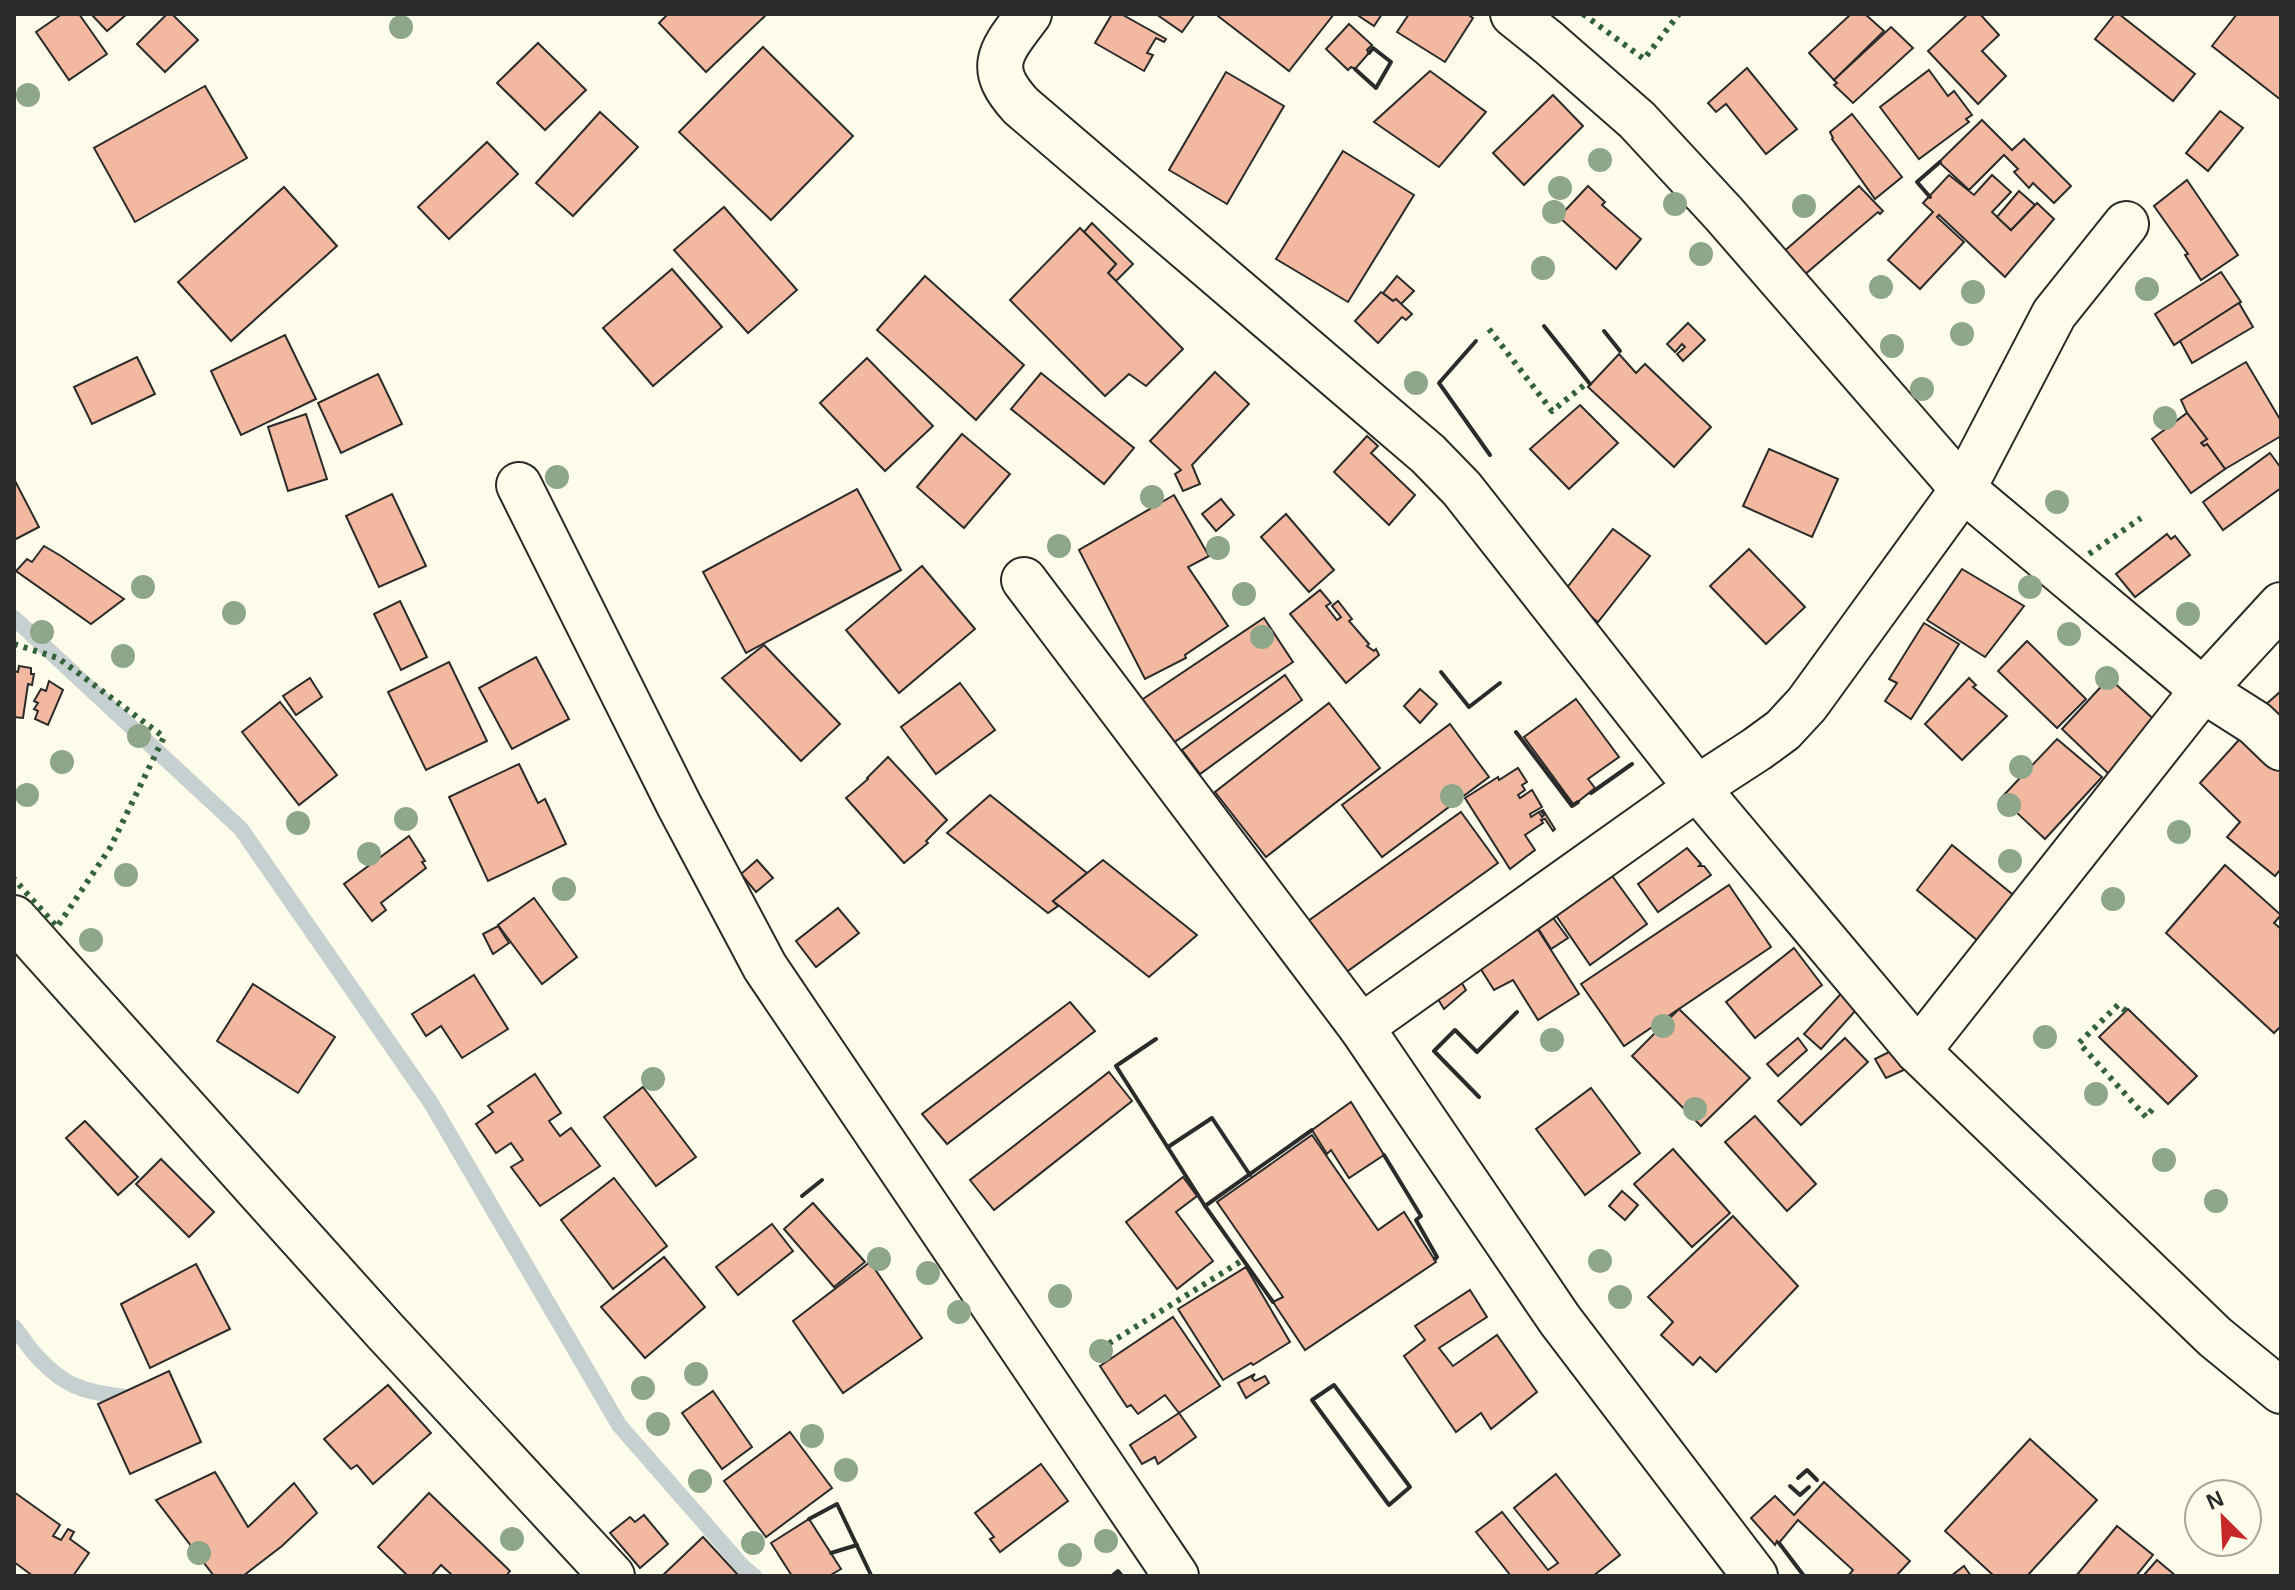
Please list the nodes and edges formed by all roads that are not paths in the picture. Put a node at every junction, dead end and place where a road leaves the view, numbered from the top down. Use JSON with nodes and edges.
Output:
{"nodes":[{"id":1,"x":1029,"y":14,"type":"edge"},
{"id":2,"x":1513,"y":14,"type":"edge"},
{"id":3,"x":2126,"y":224,"type":"dead end"},
{"id":4,"x":519,"y":485,"type":"dead end"},
{"id":5,"x":1963,"y":489,"type":"junction"},
{"id":6,"x":1024,"y":580,"type":"dead end"},
{"id":7,"x":2281,"y":605,"type":"edge"},
{"id":8,"x":2203,"y":690,"type":"junction"},
{"id":9,"x":2281,"y":748,"type":"edge"},
{"id":10,"x":1697,"y":788,"type":"junction"},
{"id":11,"x":14,"y":918,"type":"edge"},
{"id":12,"x":1361,"y":1027,"type":"junction"},
{"id":13,"x":1918,"y":1051,"type":"junction"},
{"id":14,"x":2281,"y":1391,"type":"edge"},
{"id":15,"x":612,"y":1576,"type":"edge"},
{"id":16,"x":1176,"y":1576,"type":"edge"},
{"id":17,"x":1755,"y":1576,"type":"edge"}],
"edges":[{"from":1,"to":10,"type":"street"},
{"from":2,"to":5,"type":"street"},
{"from":3,"to":5,"type":"street"},
{"from":4,"to":16,"type":"street"},
{"from":5,"to":8,"type":"street"},
{"from":5,"to":10,"type":"street"},
{"from":6,"to":12,"type":"street"},
{"from":7,"to":8,"type":"street"},
{"from":8,"to":9,"type":"street"},
{"from":8,"to":13,"type":"street"},
{"from":10,"to":12,"type":"street"},
{"from":10,"to":13,"type":"street"},
{"from":11,"to":15,"type":"street"},
{"from":12,"to":17,"type":"street"},
{"from":13,"to":14,"type":"street"}]}
